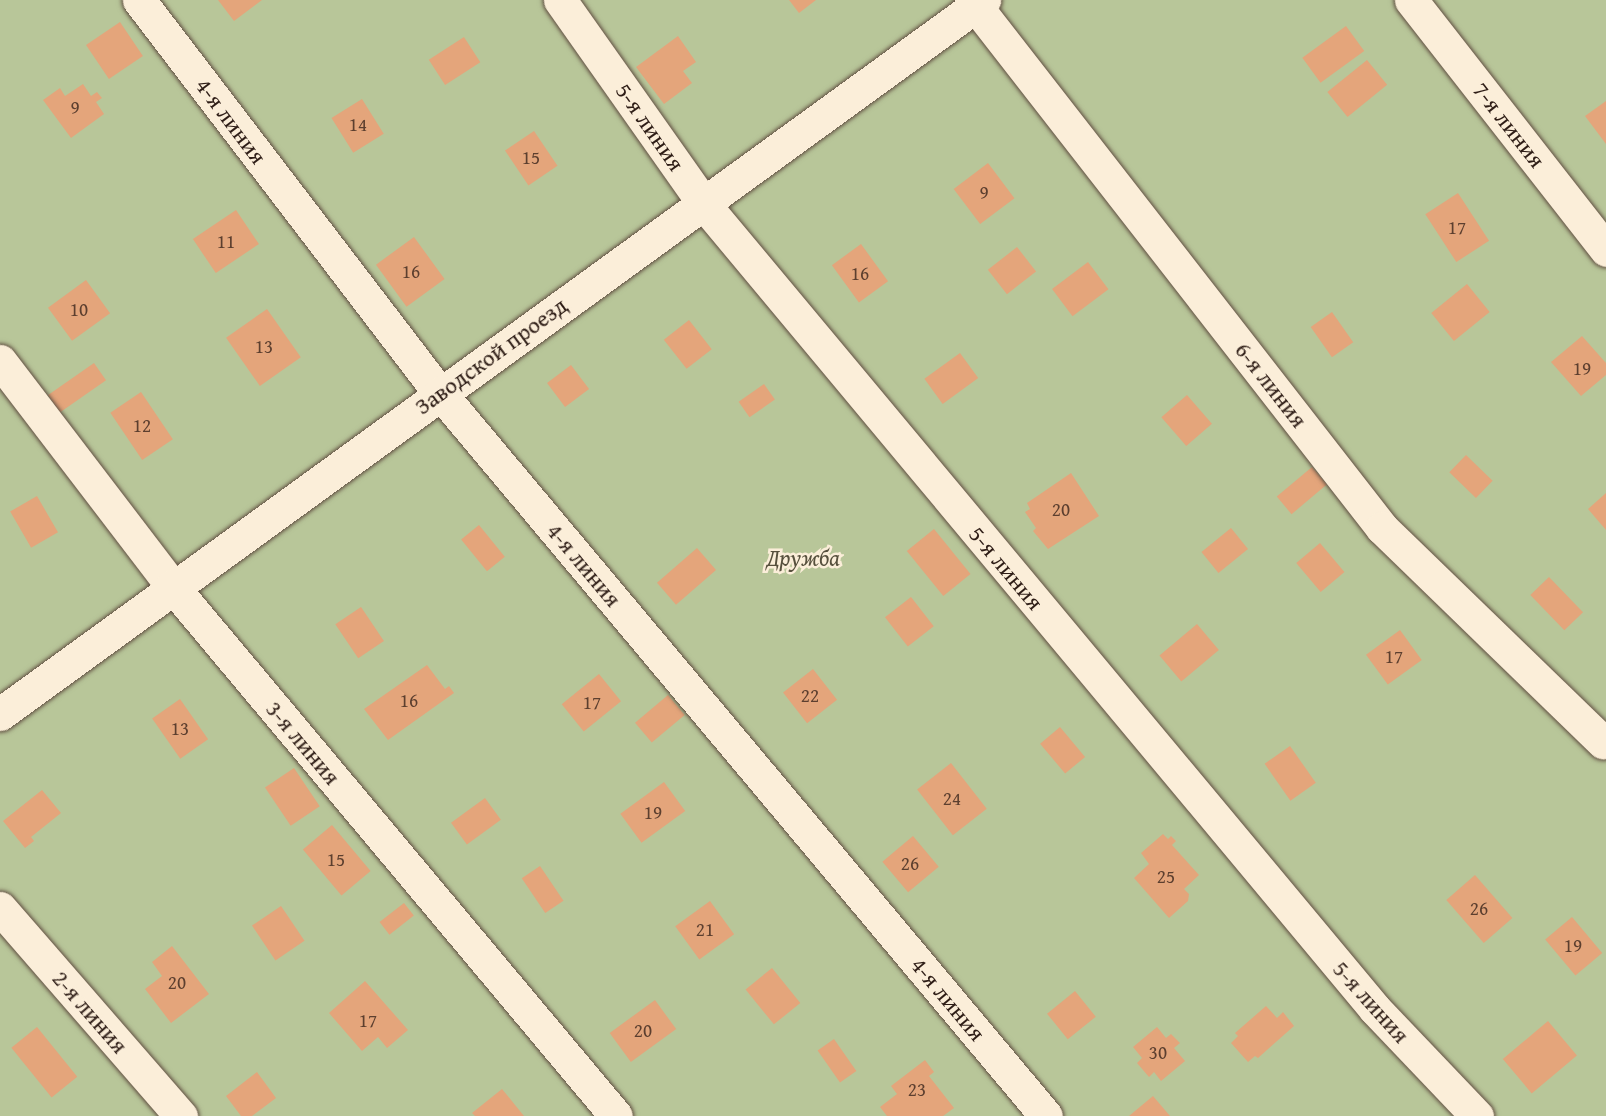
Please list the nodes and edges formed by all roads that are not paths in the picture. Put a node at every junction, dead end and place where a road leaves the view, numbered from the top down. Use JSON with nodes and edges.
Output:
{"nodes":[{"id":1,"x":139,"y":0,"type":"edge"},
{"id":2,"x":560,"y":0,"type":"edge"},
{"id":3,"x":1411,"y":0,"type":"edge"},
{"id":4,"x":977,"y":2,"type":"edge"},
{"id":5,"x":703,"y":203,"type":"junction"},
{"id":6,"x":1606,"y":250,"type":"edge"},
{"id":7,"x":0,"y":361,"type":"edge"},
{"id":8,"x":440,"y":393,"type":"junction"},
{"id":9,"x":172,"y":586,"type":"junction"},
{"id":10,"x":0,"y":714,"type":"edge"},
{"id":11,"x":1605,"y":742,"type":"edge"},
{"id":12,"x":0,"y":908,"type":"edge"},
{"id":13,"x":181,"y":1116,"type":"edge"},
{"id":14,"x":616,"y":1116,"type":"edge"},
{"id":15,"x":1046,"y":1116,"type":"edge"},
{"id":16,"x":1477,"y":1116,"type":"edge"}],
"edges":[{"from":1,"to":8,"type":"street","name":"4-я линия"},
{"from":2,"to":5,"type":"street","name":"5-я линия"},
{"from":3,"to":6,"type":"street","name":"7-я линия"},
{"from":4,"to":5,"type":"street","name":"Заводской проезд"},
{"from":4,"to":11,"type":"street","name":"6-я линия"},
{"from":5,"to":8,"type":"street","name":"Заводской проезд"},
{"from":5,"to":16,"type":"street","name":"5-я линия"},
{"from":7,"to":9,"type":"street","name":"3-я линия"},
{"from":8,"to":9,"type":"street","name":"Заводской проезд"},
{"from":8,"to":15,"type":"street","name":"4-я линия"},
{"from":9,"to":10,"type":"street","name":"Заводской проезд"},
{"from":9,"to":14,"type":"street","name":"3-я линия"},
{"from":12,"to":13,"type":"street","name":"2-я линия"}]}
